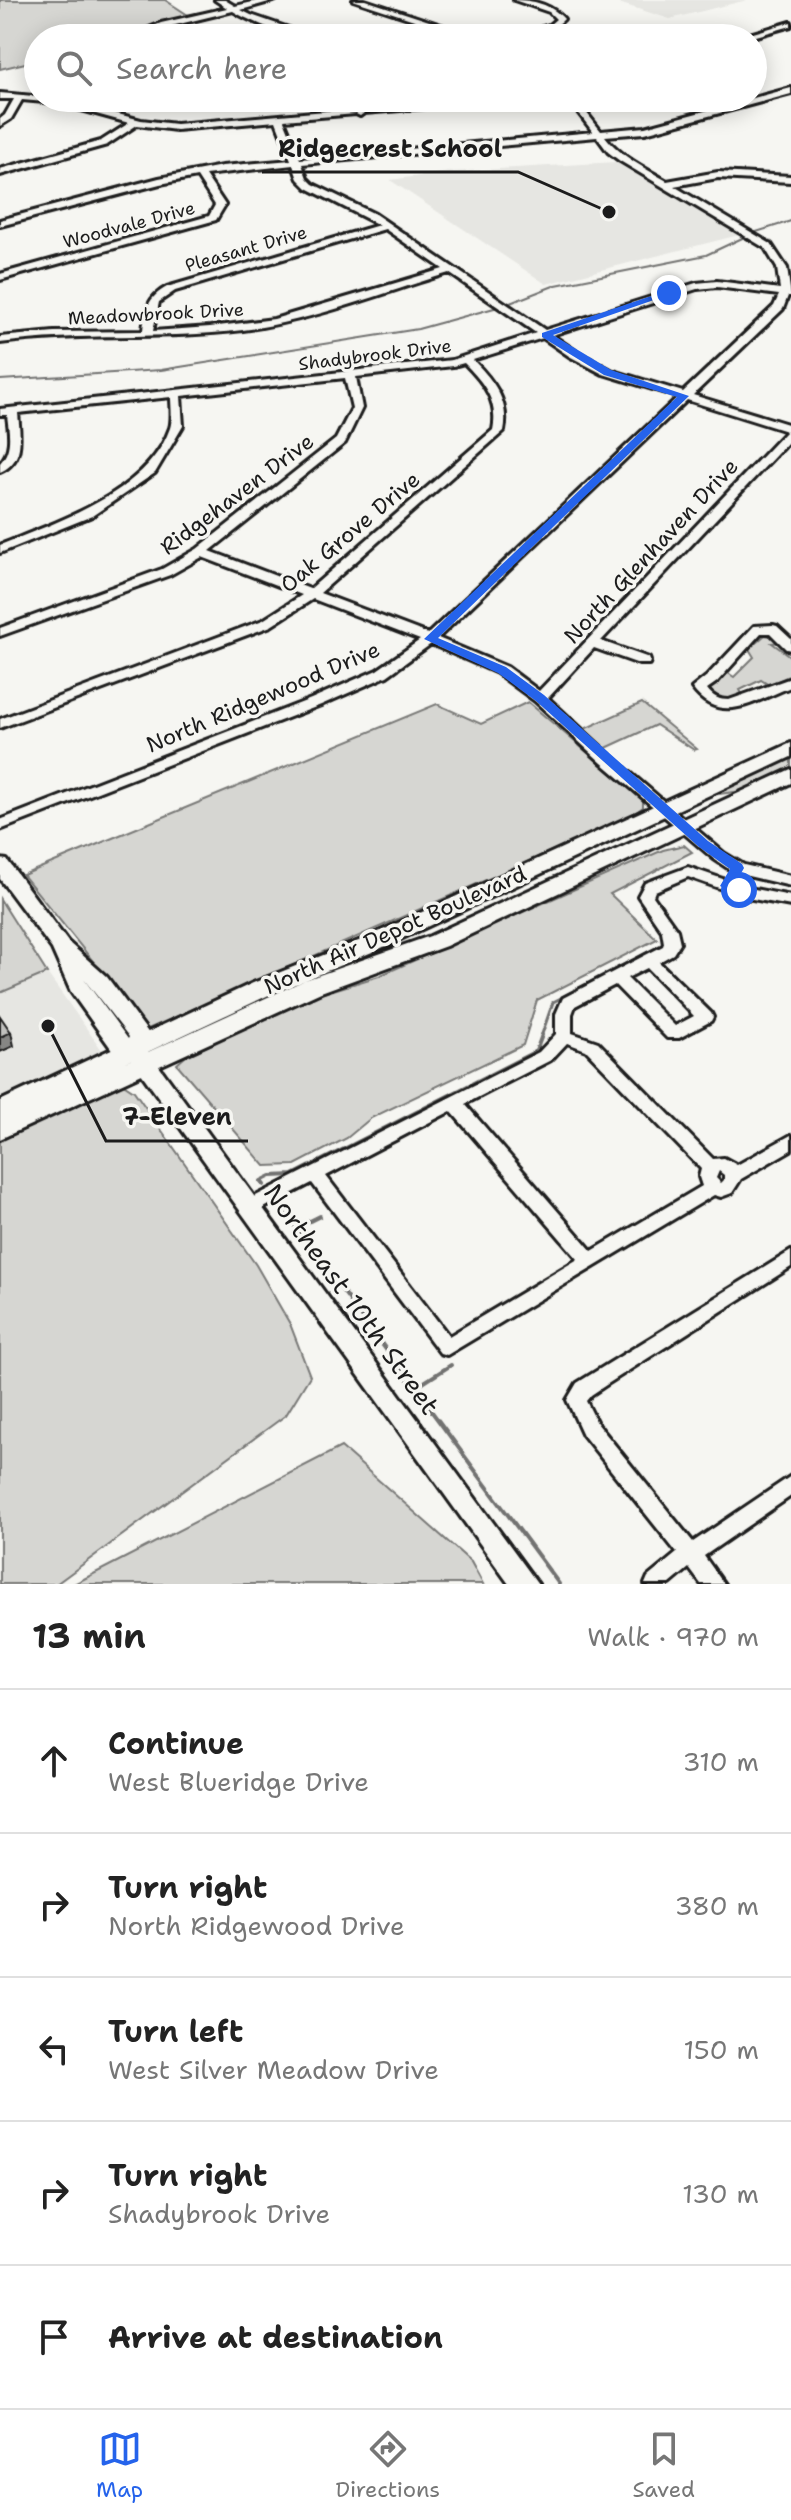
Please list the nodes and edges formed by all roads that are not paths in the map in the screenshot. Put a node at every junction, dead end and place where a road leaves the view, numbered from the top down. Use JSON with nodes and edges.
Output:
{"nodes":[{"id":1,"x":219,"y":0,"type":"edge"},
{"id":2,"x":272,"y":0,"type":"edge"},
{"id":3,"x":357,"y":0,"type":"edge"},
{"id":4,"x":518,"y":0,"type":"edge"},
{"id":5,"x":233,"y":9,"type":"junction"},
{"id":6,"x":177,"y":24,"type":"edge"},
{"id":7,"x":275,"y":24,"type":"edge"},
{"id":8,"x":433,"y":24,"type":"edge"},
{"id":9,"x":555,"y":24,"type":"edge"},
{"id":10,"x":791,"y":24,"type":"edge"},
{"id":11,"x":767,"y":31,"type":"edge"},
{"id":12,"x":791,"y":91,"type":"edge"},
{"id":13,"x":0,"y":96,"type":"edge"},
{"id":14,"x":20,"y":96,"type":"junction"},
{"id":15,"x":24,"y":96,"type":"edge"},
{"id":16,"x":767,"y":98,"type":"edge"},
{"id":17,"x":102,"y":112,"type":"edge"},
{"id":18,"x":370,"y":112,"type":"edge"},
{"id":19,"x":582,"y":112,"type":"edge"},
{"id":20,"x":716,"y":112,"type":"edge"},
{"id":21,"x":360,"y":113,"type":"joint"},
{"id":22,"x":280,"y":120,"type":"junction"},
{"id":23,"x":0,"y":123,"type":"edge"},
{"id":24,"x":134,"y":123,"type":"junction"},
{"id":25,"x":599,"y":135,"type":"junction"},
{"id":26,"x":298,"y":161,"type":"junction"},
{"id":27,"x":751,"y":164,"type":"dead end"},
{"id":28,"x":0,"y":172,"type":"edge"},
{"id":29,"x":199,"y":173,"type":"junction"},
{"id":30,"x":747,"y":176,"type":"junction"},
{"id":31,"x":791,"y":179,"type":"edge"},
{"id":32,"x":667,"y":184,"type":"junction"},
{"id":33,"x":0,"y":223,"type":"edge"},
{"id":34,"x":386,"y":226,"type":"junction"},
{"id":35,"x":450,"y":270,"type":"junction"},
{"id":36,"x":0,"y":277,"type":"edge"},
{"id":37,"x":789,"y":292,"type":"edge"},
{"id":38,"x":148,"y":334,"type":"junction"},
{"id":39,"x":545,"y":335,"type":"junction"},
{"id":40,"x":0,"y":340,"type":"edge"},
{"id":41,"x":466,"y":359,"type":"junction"},
{"id":42,"x":350,"y":375,"type":"junction"},
{"id":43,"x":176,"y":394,"type":"junction"},
{"id":44,"x":684,"y":396,"type":"junction"},
{"id":45,"x":6,"y":412,"type":"edge"},
{"id":46,"x":791,"y":430,"type":"edge"},
{"id":47,"x":0,"y":469,"type":"edge"},
{"id":48,"x":0,"y":549,"type":"edge"},
{"id":49,"x":201,"y":552,"type":"junction"},
{"id":50,"x":313,"y":593,"type":"junction"},
{"id":51,"x":0,"y":632,"type":"edge"},
{"id":52,"x":430,"y":639,"type":"junction"},
{"id":53,"x":593,"y":643,"type":"junction"},
{"id":54,"x":791,"y":646,"type":"edge"},
{"id":55,"x":644,"y":661,"type":"dead end"},
{"id":56,"x":791,"y":682,"type":"edge"},
{"id":57,"x":540,"y":698,"type":"junction"},
{"id":58,"x":0,"y":724,"type":"edge"},
{"id":59,"x":791,"y":749,"type":"edge"},
{"id":60,"x":791,"y":775,"type":"edge"},
{"id":61,"x":692,"y":794,"type":"junction"},
{"id":62,"x":738,"y":800,"type":"junction"},
{"id":63,"x":663,"y":808,"type":"junction"},
{"id":64,"x":0,"y":825,"type":"edge"},
{"id":65,"x":683,"y":826,"type":"junction"},
{"id":66,"x":719,"y":856,"type":"junction"},
{"id":67,"x":0,"y":865,"type":"edge"},
{"id":68,"x":737,"y":868,"type":"junction"},
{"id":69,"x":703,"y":875,"type":"junction"},
{"id":70,"x":791,"y":881,"type":"edge"},
{"id":71,"x":727,"y":886,"type":"junction"},
{"id":72,"x":791,"y":901,"type":"edge"},
{"id":73,"x":419,"y":921,"type":"junction"},
{"id":74,"x":438,"y":941,"type":"junction"},
{"id":75,"x":649,"y":961,"type":"junction"},
{"id":76,"x":617,"y":977,"type":"junction"},
{"id":77,"x":564,"y":1036,"type":"junction"},
{"id":78,"x":140,"y":1056,"type":"junction"},
{"id":79,"x":453,"y":1102,"type":"junction"},
{"id":80,"x":0,"y":1111,"type":"edge"},
{"id":81,"x":0,"y":1130,"type":"edge"},
{"id":82,"x":791,"y":1142,"type":"edge"},
{"id":83,"x":711,"y":1168,"type":"junction"},
{"id":84,"x":316,"y":1175,"type":"junction"},
{"id":85,"x":734,"y":1175,"type":"junction"},
{"id":86,"x":714,"y":1187,"type":"junction"},
{"id":87,"x":250,"y":1207,"type":"junction"},
{"id":88,"x":791,"y":1258,"type":"edge"},
{"id":89,"x":591,"y":1262,"type":"junction"},
{"id":90,"x":791,"y":1485,"type":"edge"},
{"id":91,"x":690,"y":1555,"type":"junction"},
{"id":92,"x":525,"y":1584,"type":"edge"},
{"id":93,"x":655,"y":1584,"type":"edge"},
{"id":94,"x":714,"y":1584,"type":"edge"}],
"edges":[{"from":1,"to":5,"type":"street"},
{"from":2,"to":5,"type":"street"},
{"from":3,"to":8,"type":"street"},
{"from":4,"to":9,"type":"street"},
{"from":5,"to":6,"type":"street"},
{"from":5,"to":7,"type":"street"},
{"from":10,"to":11,"type":"street"},
{"from":12,"to":16,"type":"street"},
{"from":13,"to":14,"type":"street"},
{"from":14,"to":15,"type":"street"},
{"from":14,"to":23,"type":"street"},
{"from":17,"to":24,"type":"street"},
{"from":18,"to":21,"type":"street"},
{"from":19,"to":25,"type":"street"},
{"from":20,"to":25,"type":"street"},
{"from":21,"to":22,"type":"street"},
{"from":22,"to":24,"type":"street"},
{"from":22,"to":26,"type":"street"},
{"from":24,"to":28,"type":"street"},
{"from":25,"to":26,"type":"street"},
{"from":25,"to":32,"type":"street"},
{"from":26,"to":29,"type":"street"},
{"from":26,"to":34,"type":"street"},
{"from":27,"to":30,"type":"street"},
{"from":29,"to":33,"type":"street"},
{"from":29,"to":36,"type":"street","name":"Woodvale Drive"},
{"from":30,"to":31,"type":"street"},
{"from":30,"to":32,"type":"street"},
{"from":32,"to":37,"type":"street"},
{"from":34,"to":35,"type":"street"},
{"from":34,"to":38,"type":"street","name":"Pleasant Drive"},
{"from":35,"to":38,"type":"street","name":"Meadowbrook Drive"},
{"from":35,"to":39,"type":"street"},
{"from":37,"to":39,"type":"street","name":"Shadybrook Drive"},
{"from":37,"to":44,"type":"street","name":"North Ridgewood Drive"},
{"from":38,"to":40,"type":"street","name":"Meadowbrook Drive"},
{"from":39,"to":41,"type":"street","name":"Shadybrook Drive"},
{"from":39,"to":44,"type":"street"},
{"from":41,"to":42,"type":"street","name":"Shadybrook Drive"},
{"from":41,"to":50,"type":"street","name":"Oak Grove Drive"},
{"from":42,"to":43,"type":"street","name":"Shadybrook Drive"},
{"from":42,"to":49,"type":"street","name":"Ridgehaven Drive"},
{"from":43,"to":45,"type":"street","name":"Shadybrook Drive"},
{"from":43,"to":48,"type":"street"},
{"from":44,"to":46,"type":"street"},
{"from":44,"to":52,"type":"street","name":"North Ridgewood Drive"},
{"from":45,"to":47,"type":"street"},
{"from":46,"to":53,"type":"street","name":"North Glenhaven Drive"},
{"from":49,"to":50,"type":"street"},
{"from":49,"to":51,"type":"street","name":"Ridgehaven Drive"},
{"from":50,"to":52,"type":"street"},
{"from":50,"to":58,"type":"street","name":"Oak Grove Drive"},
{"from":52,"to":57,"type":"street"},
{"from":52,"to":64,"type":"street","name":"North Ridgewood Drive"},
{"from":53,"to":55,"type":"street"},
{"from":53,"to":57,"type":"street","name":"North Glenhaven Drive"},
{"from":54,"to":56,"type":"street"},
{"from":57,"to":63,"type":"street"},
{"from":59,"to":61,"type":"main road","name":"North Air Depot Boulevard"},
{"from":60,"to":62,"type":"main road","name":"North Air Depot Boulevard"},
{"from":61,"to":62,"type":"main road"},
{"from":61,"to":63,"type":"main road","name":"North Air Depot Boulevard"},
{"from":62,"to":65,"type":"main road","name":"North Air Depot Boulevard"},
{"from":63,"to":65,"type":"street"},
{"from":63,"to":73,"type":"main road","name":"North Air Depot Boulevard"},
{"from":65,"to":66,"type":"street"},
{"from":65,"to":74,"type":"main road","name":"North Air Depot Boulevard"},
{"from":66,"to":68,"type":"street"},
{"from":66,"to":69,"type":"street"},
{"from":67,"to":78,"type":"main road","name":"Northeast 10th Street"},
{"from":68,"to":70,"type":"street"},
{"from":68,"to":71,"type":"street"},
{"from":69,"to":71,"type":"street"},
{"from":69,"to":75,"type":"street"},
{"from":71,"to":72,"type":"street"},
{"from":73,"to":74,"type":"main road"},
{"from":73,"to":78,"type":"main road","name":"North Air Depot Boulevard"},
{"from":74,"to":78,"type":"main road","name":"North Air Depot Boulevard"},
{"from":75,"to":76,"type":"street"},
{"from":75,"to":76,"type":"street"},
{"from":76,"to":77,"type":"street"},
{"from":77,"to":79,"type":"street"},
{"from":77,"to":83,"type":"street"},
{"from":78,"to":80,"type":"main road","name":"North Air Depot Boulevard"},
{"from":78,"to":81,"type":"main road","name":"North Air Depot Boulevard"},
{"from":78,"to":87,"type":"main road","name":"Northeast 10th Street"},
{"from":79,"to":84,"type":"street"},
{"from":79,"to":89,"type":"street"},
{"from":82,"to":85,"type":"street"},
{"from":83,"to":85,"type":"street"},
{"from":83,"to":86,"type":"street"},
{"from":84,"to":87,"type":"street"},
{"from":84,"to":89,"type":"street"},
{"from":85,"to":86,"type":"street"},
{"from":86,"to":89,"type":"street"},
{"from":87,"to":92,"type":"main road","name":"Northeast 10th Street"},
{"from":88,"to":91,"type":"street"},
{"from":90,"to":91,"type":"street"},
{"from":91,"to":93,"type":"street"},
{"from":91,"to":94,"type":"street"}]}
